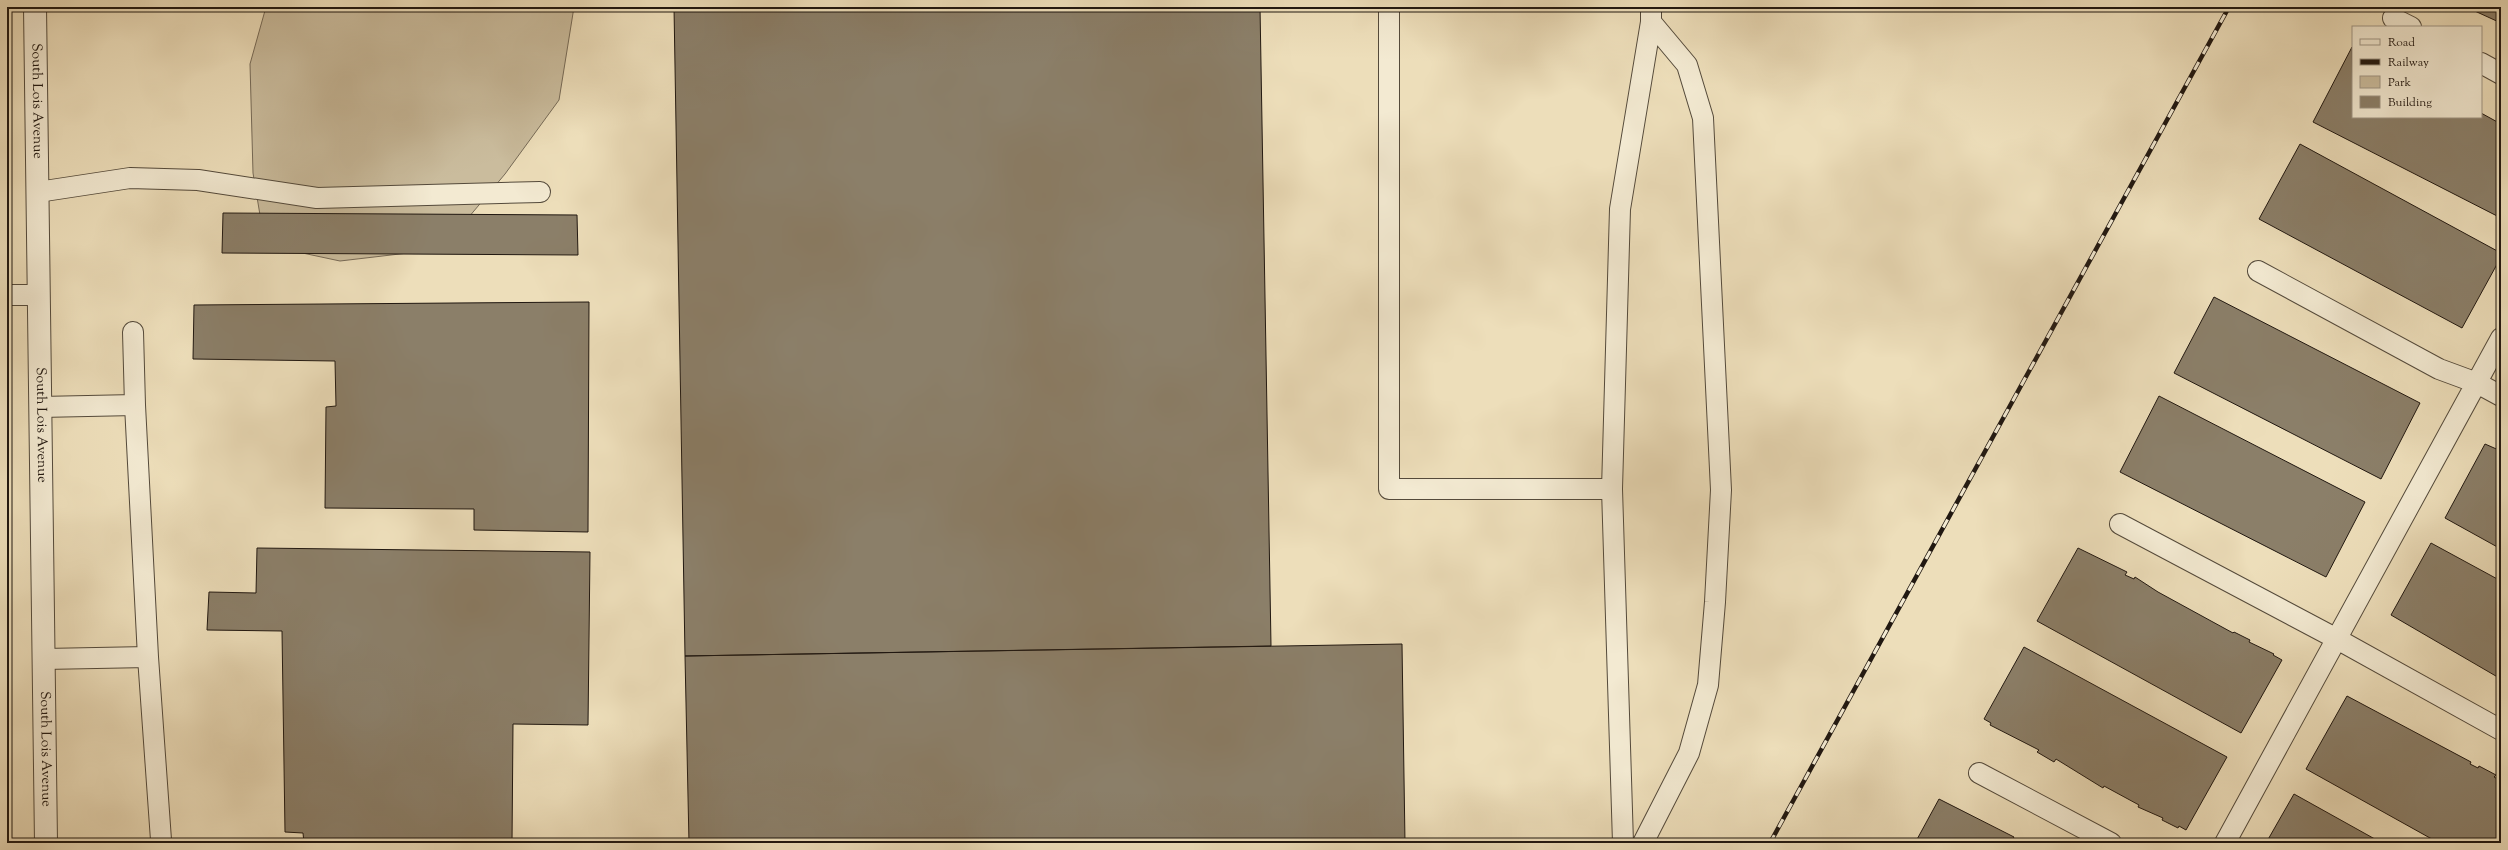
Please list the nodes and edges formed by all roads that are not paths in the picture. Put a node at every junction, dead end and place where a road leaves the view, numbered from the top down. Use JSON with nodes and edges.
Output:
{"nodes":[{"id":1,"x":35,"y":7,"type":"edge"},
{"id":2,"x":1389,"y":7,"type":"edge"},
{"id":3,"x":1651,"y":14,"type":"edge"},
{"id":4,"x":2393,"y":18,"type":"dead end"},
{"id":5,"x":2410,"y":26,"type":"edge"},
{"id":6,"x":2482,"y":64,"type":"edge"},
{"id":7,"x":2501,"y":74,"type":"edge"},
{"id":8,"x":38,"y":192,"type":"junction"},
{"id":9,"x":540,"y":192,"type":"dead end"},
{"id":10,"x":2258,"y":271,"type":"dead end"},
{"id":11,"x":7,"y":295,"type":"edge"},
{"id":12,"x":39,"y":295,"type":"junction"},
{"id":13,"x":133,"y":332,"type":"dead end"},
{"id":14,"x":2501,"y":338,"type":"edge"},
{"id":15,"x":2477,"y":383,"type":"junction"},
{"id":16,"x":2501,"y":396,"type":"edge"},
{"id":17,"x":135,"y":405,"type":"junction"},
{"id":18,"x":40,"y":407,"type":"junction"},
{"id":19,"x":1612,"y":489,"type":"junction"},
{"id":20,"x":2120,"y":524,"type":"dead end"},
{"id":21,"x":2337,"y":639,"type":"junction"},
{"id":22,"x":148,"y":657,"type":"junction"},
{"id":23,"x":44,"y":659,"type":"junction"},
{"id":24,"x":2501,"y":730,"type":"edge"},
{"id":25,"x":1979,"y":773,"type":"dead end"},
{"id":26,"x":161,"y":840,"type":"dead end"},
{"id":27,"x":46,"y":843,"type":"edge"},
{"id":28,"x":1622,"y":843,"type":"edge"},
{"id":29,"x":1643,"y":843,"type":"edge"},
{"id":30,"x":2111,"y":843,"type":"edge"},
{"id":31,"x":2225,"y":843,"type":"edge"}],
"edges":[{"from":1,"to":8,"type":"street","name":"South Lois Avenue"},
{"from":2,"to":19,"type":"lane"},
{"from":3,"to":19,"type":"lane"},
{"from":3,"to":29,"type":"lane"},
{"from":4,"to":5,"type":"lane"},
{"from":6,"to":7,"type":"lane"},
{"from":8,"to":9,"type":"lane"},
{"from":8,"to":12,"type":"street","name":"South Lois Avenue"},
{"from":10,"to":15,"type":"lane"},
{"from":11,"to":12,"type":"lane"},
{"from":12,"to":18,"type":"street","name":"South Lois Avenue"},
{"from":13,"to":17,"type":"lane"},
{"from":14,"to":15,"type":"lane"},
{"from":15,"to":16,"type":"lane"},
{"from":15,"to":21,"type":"lane"},
{"from":17,"to":18,"type":"lane"},
{"from":17,"to":22,"type":"lane"},
{"from":18,"to":23,"type":"street","name":"South Lois Avenue"},
{"from":19,"to":28,"type":"lane"},
{"from":20,"to":21,"type":"lane"},
{"from":21,"to":24,"type":"lane"},
{"from":21,"to":31,"type":"lane"},
{"from":22,"to":23,"type":"lane"},
{"from":22,"to":26,"type":"lane"},
{"from":23,"to":27,"type":"street","name":"South Lois Avenue"},
{"from":25,"to":30,"type":"lane"}]}
